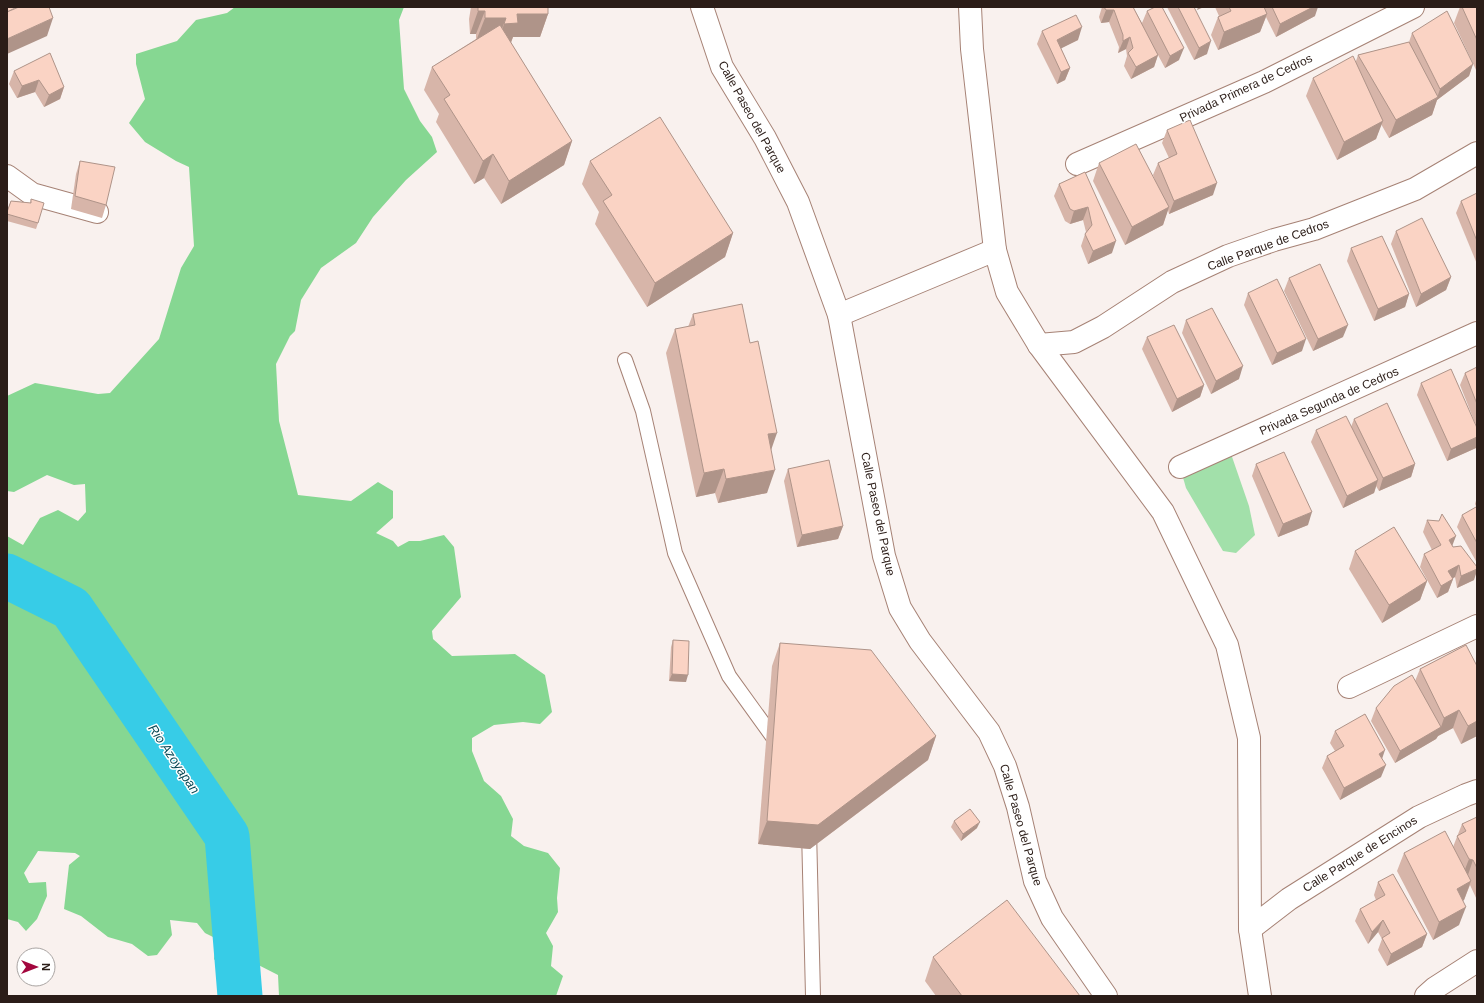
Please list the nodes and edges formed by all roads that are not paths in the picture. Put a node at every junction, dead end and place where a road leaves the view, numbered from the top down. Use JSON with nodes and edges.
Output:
{"nodes":[{"id":1,"x":702,"y":7,"type":"edge"},
{"id":2,"x":970,"y":7,"type":"edge"},
{"id":3,"x":1413,"y":7,"type":"edge"},
{"id":4,"x":1477,"y":153,"type":"edge"},
{"id":5,"x":1077,"y":164,"type":"dead end"},
{"id":6,"x":7,"y":176,"type":"edge"},
{"id":7,"x":97,"y":212,"type":"edge"},
{"id":8,"x":995,"y":250,"type":"junction"},
{"id":9,"x":840,"y":315,"type":"junction"},
{"id":10,"x":1477,"y":333,"type":"edge"},
{"id":11,"x":1039,"y":345,"type":"junction"},
{"id":12,"x":625,"y":360,"type":"dead end"},
{"id":13,"x":1180,"y":467,"type":"dead end"},
{"id":14,"x":1477,"y":626,"type":"edge"},
{"id":15,"x":1349,"y":687,"type":"dead end"},
{"id":16,"x":784,"y":752,"type":"edge"},
{"id":17,"x":1477,"y":791,"type":"edge"},
{"id":18,"x":809,"y":820,"type":"edge"},
{"id":19,"x":1250,"y":929,"type":"junction"},
{"id":20,"x":1477,"y":961,"type":"edge"},
{"id":21,"x":813,"y":996,"type":"edge"},
{"id":22,"x":1106,"y":996,"type":"edge"},
{"id":23,"x":1260,"y":996,"type":"edge"},
{"id":24,"x":1426,"y":996,"type":"edge"}],
"edges":[{"from":1,"to":9,"type":"street","name":"Calle Paseo del Parque"},
{"from":2,"to":8,"type":"street"},
{"from":3,"to":5,"type":"street","name":"Privada Primera de Cedros"},
{"from":4,"to":11,"type":"street","name":"Calle Parque de Cedros"},
{"from":6,"to":7,"type":"street"},
{"from":8,"to":9,"type":"street"},
{"from":8,"to":11,"type":"street"},
{"from":9,"to":22,"type":"street","name":"Calle Paseo del Parque"},
{"from":10,"to":13,"type":"street","name":"Privada Segunda de Cedros"},
{"from":11,"to":19,"type":"street"},
{"from":12,"to":16,"type":"lane"},
{"from":14,"to":15,"type":"street"},
{"from":17,"to":19,"type":"street","name":"Calle Parque de Encinos"},
{"from":18,"to":21,"type":"lane"},
{"from":19,"to":23,"type":"street"},
{"from":20,"to":24,"type":"street"}]}
